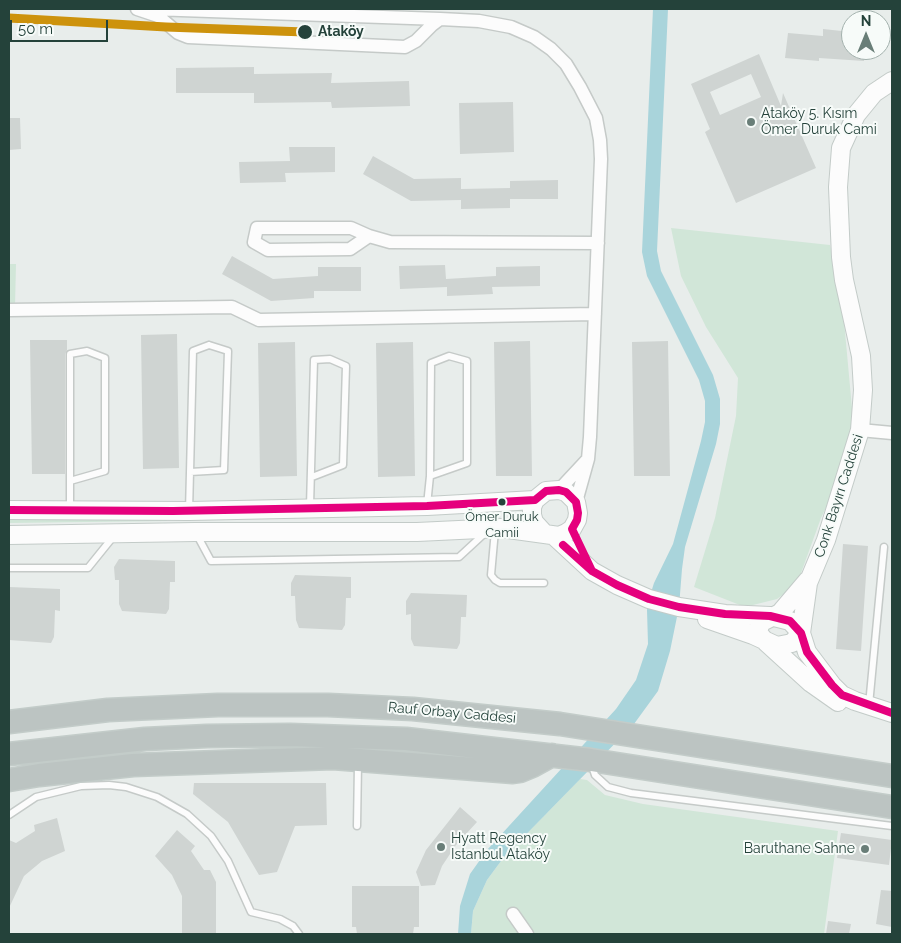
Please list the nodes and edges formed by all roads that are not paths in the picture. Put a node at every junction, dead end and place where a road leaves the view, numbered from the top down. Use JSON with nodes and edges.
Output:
{"nodes":[{"id":1,"x":137,"y":9,"type":"edge"},
{"id":2,"x":152,"y":9,"type":"edge"},
{"id":3,"x":440,"y":20,"type":"junction"},
{"id":4,"x":892,"y":81,"type":"edge"},
{"id":5,"x":369,"y":236,"type":"junction"},
{"id":6,"x":598,"y":244,"type":"junction"},
{"id":7,"x":9,"y":310,"type":"edge"},
{"id":8,"x":595,"y":314,"type":"junction"},
{"id":9,"x":860,"y":430,"type":"junction"},
{"id":10,"x":892,"y":432,"type":"edge"},
{"id":11,"x":588,"y":459,"type":"junction"},
{"id":12,"x":190,"y":472,"type":"junction"},
{"id":13,"x":430,"y":476,"type":"junction"},
{"id":14,"x":312,"y":477,"type":"junction"},
{"id":15,"x":70,"y":481,"type":"junction"},
{"id":16,"x":559,"y":490,"type":"junction"},
{"id":17,"x":535,"y":500,"type":"junction"},
{"id":18,"x":576,"y":502,"type":"junction"},
{"id":19,"x":422,"y":505,"type":"junction"},
{"id":20,"x":310,"y":508,"type":"junction"},
{"id":21,"x":9,"y":510,"type":"edge"},
{"id":22,"x":70,"y":510,"type":"junction"},
{"id":23,"x":181,"y":511,"type":"junction"},
{"id":24,"x":492,"y":528,"type":"junction"},
{"id":25,"x":572,"y":528,"type":"junction"},
{"id":26,"x":191,"y":532,"type":"junction"},
{"id":27,"x":417,"y":532,"type":"junction"},
{"id":28,"x":115,"y":534,"type":"junction"},
{"id":29,"x":548,"y":534,"type":"junction"},
{"id":30,"x":9,"y":535,"type":"edge"},
{"id":31,"x":884,"y":547,"type":"dead end"},
{"id":32,"x":9,"y":568,"type":"edge"},
{"id":33,"x":592,"y":571,"type":"junction"},
{"id":34,"x":814,"y":571,"type":"junction"},
{"id":35,"x":544,"y":583,"type":"dead end"},
{"id":36,"x":679,"y":607,"type":"junction"},
{"id":37,"x":770,"y":616,"type":"junction"},
{"id":38,"x":801,"y":633,"type":"junction"},
{"id":39,"x":766,"y":642,"type":"junction"},
{"id":40,"x":869,"y":706,"type":"junction"},
{"id":41,"x":892,"y":713,"type":"edge"},
{"id":42,"x":9,"y":722,"type":"edge"},
{"id":43,"x":892,"y":723,"type":"edge"},
{"id":44,"x":9,"y":754,"type":"edge"},
{"id":45,"x":552,"y":754,"type":"junction"},
{"id":46,"x":358,"y":760,"type":"junction"},
{"id":47,"x":591,"y":760,"type":"junction"},
{"id":48,"x":9,"y":766,"type":"edge"},
{"id":49,"x":86,"y":770,"type":"junction"},
{"id":50,"x":892,"y":776,"type":"edge"},
{"id":51,"x":9,"y":780,"type":"edge"},
{"id":52,"x":892,"y":807,"type":"edge"},
{"id":53,"x":9,"y":815,"type":"edge"},
{"id":54,"x":357,"y":826,"type":"dead end"},
{"id":55,"x":892,"y":826,"type":"edge"},
{"id":56,"x":513,"y":914,"type":"dead end"},
{"id":57,"x":299,"y":934,"type":"edge"},
{"id":58,"x":527,"y":934,"type":"edge"}],
"edges":[{"from":1,"to":3,"type":"street"},
{"from":2,"to":3,"type":"street"},
{"from":3,"to":6,"type":"street"},
{"from":4,"to":9,"type":"street","name":"Conk Bayırı Caddesi"},
{"from":5,"to":5,"type":"street"},
{"from":5,"to":6,"type":"street"},
{"from":6,"to":8,"type":"street"},
{"from":7,"to":8,"type":"street"},
{"from":8,"to":11,"type":"street"},
{"from":9,"to":10,"type":"street"},
{"from":9,"to":34,"type":"street","name":"Conk Bayırı Caddesi"},
{"from":11,"to":16,"type":"street"},
{"from":11,"to":18,"type":"street"},
{"from":12,"to":12,"type":"lane"},
{"from":12,"to":23,"type":"lane"},
{"from":13,"to":13,"type":"lane"},
{"from":13,"to":19,"type":"lane"},
{"from":14,"to":14,"type":"lane"},
{"from":14,"to":20,"type":"lane"},
{"from":15,"to":15,"type":"lane"},
{"from":15,"to":22,"type":"lane"},
{"from":16,"to":17,"type":"street"},
{"from":16,"to":18,"type":"street"},
{"from":17,"to":19,"type":"street"},
{"from":17,"to":29,"type":"street"},
{"from":18,"to":25,"type":"street"},
{"from":19,"to":20,"type":"street"},
{"from":19,"to":27,"type":"street"},
{"from":20,"to":23,"type":"street"},
{"from":21,"to":22,"type":"street"},
{"from":22,"to":23,"type":"street"},
{"from":23,"to":26,"type":"street"},
{"from":24,"to":26,"type":"lane"},
{"from":24,"to":27,"type":"street"},
{"from":24,"to":29,"type":"street"},
{"from":24,"to":35,"type":"lane"},
{"from":25,"to":29,"type":"street"},
{"from":25,"to":33,"type":"street"},
{"from":26,"to":27,"type":"street"},
{"from":26,"to":28,"type":"street"},
{"from":28,"to":30,"type":"street"},
{"from":28,"to":32,"type":"lane"},
{"from":29,"to":33,"type":"street"},
{"from":31,"to":40,"type":"lane"},
{"from":33,"to":36,"type":"street"},
{"from":34,"to":37,"type":"street","name":"Conk Bayırı Caddesi"},
{"from":34,"to":38,"type":"street","name":"Conk Bayırı Caddesi"},
{"from":36,"to":37,"type":"street"},
{"from":36,"to":39,"type":"street"},
{"from":37,"to":38,"type":"street"},
{"from":37,"to":39,"type":"street"},
{"from":38,"to":39,"type":"street"},
{"from":38,"to":40,"type":"street"},
{"from":39,"to":43,"type":"street"},
{"from":40,"to":41,"type":"street"},
{"from":42,"to":50,"type":"highway","name":"Rauf Orbay Caddesi"},
{"from":44,"to":45,"type":"highway"},
{"from":45,"to":46,"type":"highway"},
{"from":45,"to":47,"type":"highway"},
{"from":46,"to":49,"type":"highway"},
{"from":46,"to":54,"type":"lane"},
{"from":47,"to":52,"type":"highway"},
{"from":47,"to":55,"type":"lane"},
{"from":48,"to":49,"type":"highway"},
{"from":49,"to":51,"type":"highway"},
{"from":53,"to":57,"type":"lane"},
{"from":56,"to":58,"type":"street"}]}
